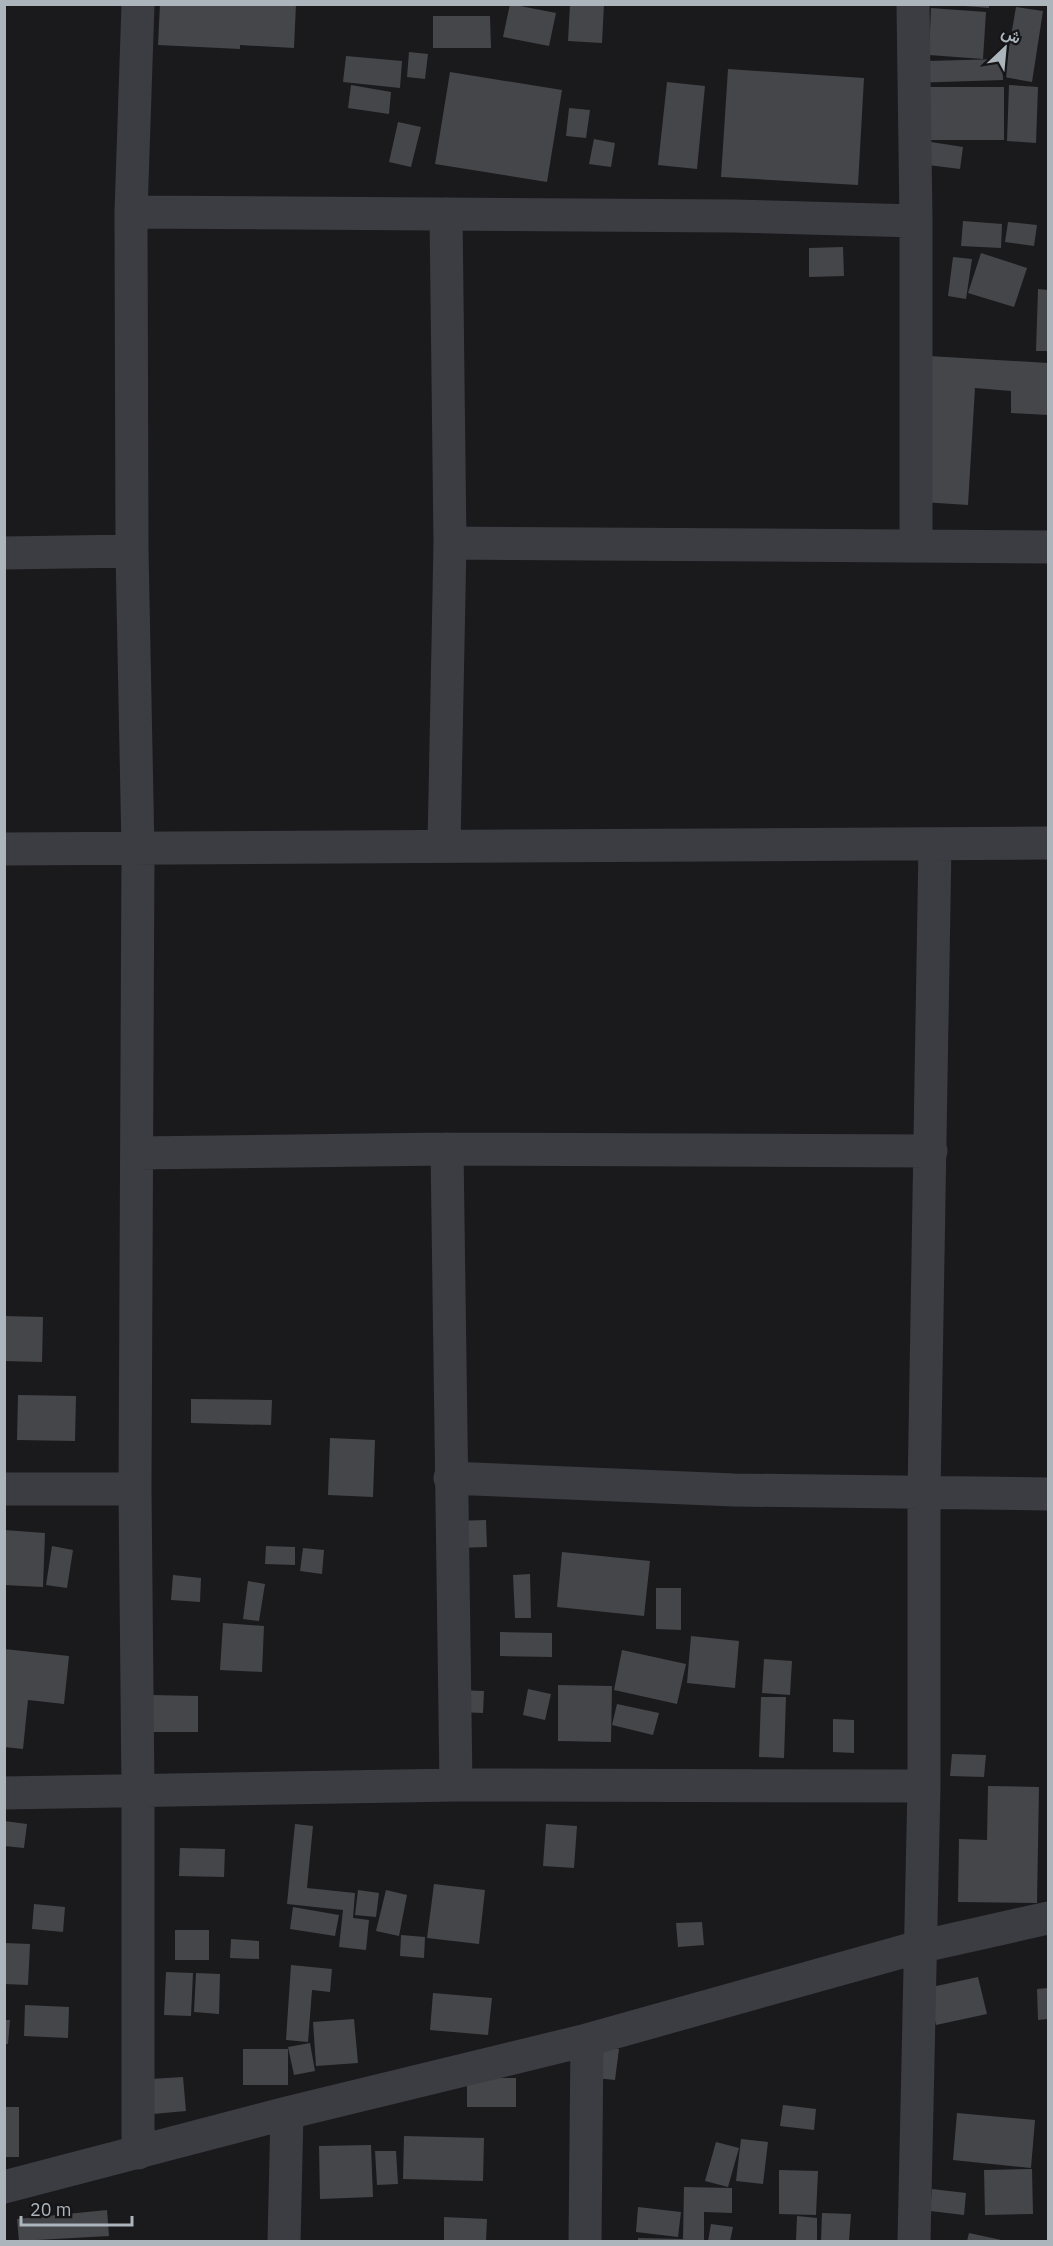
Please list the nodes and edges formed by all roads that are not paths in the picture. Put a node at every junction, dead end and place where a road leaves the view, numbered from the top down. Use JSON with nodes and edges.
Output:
{"nodes":[{"id":1,"x":138,"y":4,"type":"edge"},
{"id":2,"x":913,"y":4,"type":"edge"},
{"id":3,"x":131,"y":212,"type":"junction"},
{"id":4,"x":446,"y":214,"type":"junction"},
{"id":5,"x":916,"y":221,"type":"junction"},
{"id":6,"x":450,"y":543,"type":"junction"},
{"id":7,"x":916,"y":546,"type":"junction"},
{"id":8,"x":1048,"y":547,"type":"edge"},
{"id":9,"x":132,"y":551,"type":"junction"},
{"id":10,"x":4,"y":553,"type":"edge"},
{"id":11,"x":1048,"y":843,"type":"edge"},
{"id":12,"x":935,"y":844,"type":"junction"},
{"id":13,"x":444,"y":845,"type":"junction"},
{"id":14,"x":4,"y":849,"type":"edge"},
{"id":15,"x":138,"y":850,"type":"junction"},
{"id":16,"x":447,"y":1149,"type":"junction"},
{"id":17,"x":931,"y":1150,"type":"junction"},
{"id":18,"x":137,"y":1153,"type":"junction"},
{"id":19,"x":450,"y":1478,"type":"junction"},
{"id":20,"x":4,"y":1489,"type":"edge"},
{"id":21,"x":135,"y":1489,"type":"junction"},
{"id":22,"x":924,"y":1493,"type":"junction"},
{"id":23,"x":1048,"y":1494,"type":"edge"},
{"id":24,"x":456,"y":1785,"type":"junction"},
{"id":25,"x":924,"y":1786,"type":"junction"},
{"id":26,"x":138,"y":1791,"type":"junction"},
{"id":27,"x":4,"y":1793,"type":"edge"},
{"id":28,"x":1048,"y":1918,"type":"edge"},
{"id":29,"x":919,"y":1947,"type":"junction"},
{"id":30,"x":587,"y":2040,"type":"junction"},
{"id":31,"x":287,"y":2113,"type":"junction"},
{"id":32,"x":138,"y":2153,"type":"junction"},
{"id":33,"x":4,"y":2187,"type":"edge"},
{"id":34,"x":284,"y":2241,"type":"edge"},
{"id":35,"x":585,"y":2241,"type":"edge"},
{"id":36,"x":914,"y":2241,"type":"edge"}],
"edges":[{"from":1,"to":3,"type":"street"},
{"from":2,"to":5,"type":"street"},
{"from":3,"to":4,"type":"street"},
{"from":3,"to":9,"type":"street"},
{"from":4,"to":5,"type":"street"},
{"from":4,"to":6,"type":"street"},
{"from":5,"to":7,"type":"street"},
{"from":6,"to":7,"type":"street"},
{"from":6,"to":13,"type":"street"},
{"from":7,"to":8,"type":"street"},
{"from":9,"to":10,"type":"street"},
{"from":9,"to":15,"type":"street"},
{"from":11,"to":12,"type":"street"},
{"from":12,"to":13,"type":"street"},
{"from":12,"to":17,"type":"street"},
{"from":13,"to":15,"type":"street"},
{"from":14,"to":15,"type":"street"},
{"from":15,"to":18,"type":"street"},
{"from":16,"to":17,"type":"street"},
{"from":16,"to":18,"type":"street"},
{"from":16,"to":19,"type":"street"},
{"from":17,"to":22,"type":"street"},
{"from":18,"to":21,"type":"street"},
{"from":19,"to":22,"type":"street"},
{"from":19,"to":24,"type":"street"},
{"from":20,"to":21,"type":"street"},
{"from":21,"to":26,"type":"street"},
{"from":22,"to":23,"type":"street"},
{"from":22,"to":25,"type":"street"},
{"from":24,"to":25,"type":"street"},
{"from":24,"to":26,"type":"street"},
{"from":25,"to":29,"type":"street"},
{"from":26,"to":27,"type":"street"},
{"from":26,"to":32,"type":"street"},
{"from":28,"to":29,"type":"street"},
{"from":29,"to":30,"type":"street"},
{"from":29,"to":36,"type":"street"},
{"from":30,"to":31,"type":"street"},
{"from":30,"to":35,"type":"street"},
{"from":31,"to":32,"type":"street"},
{"from":31,"to":34,"type":"street"},
{"from":32,"to":33,"type":"street"}]}
